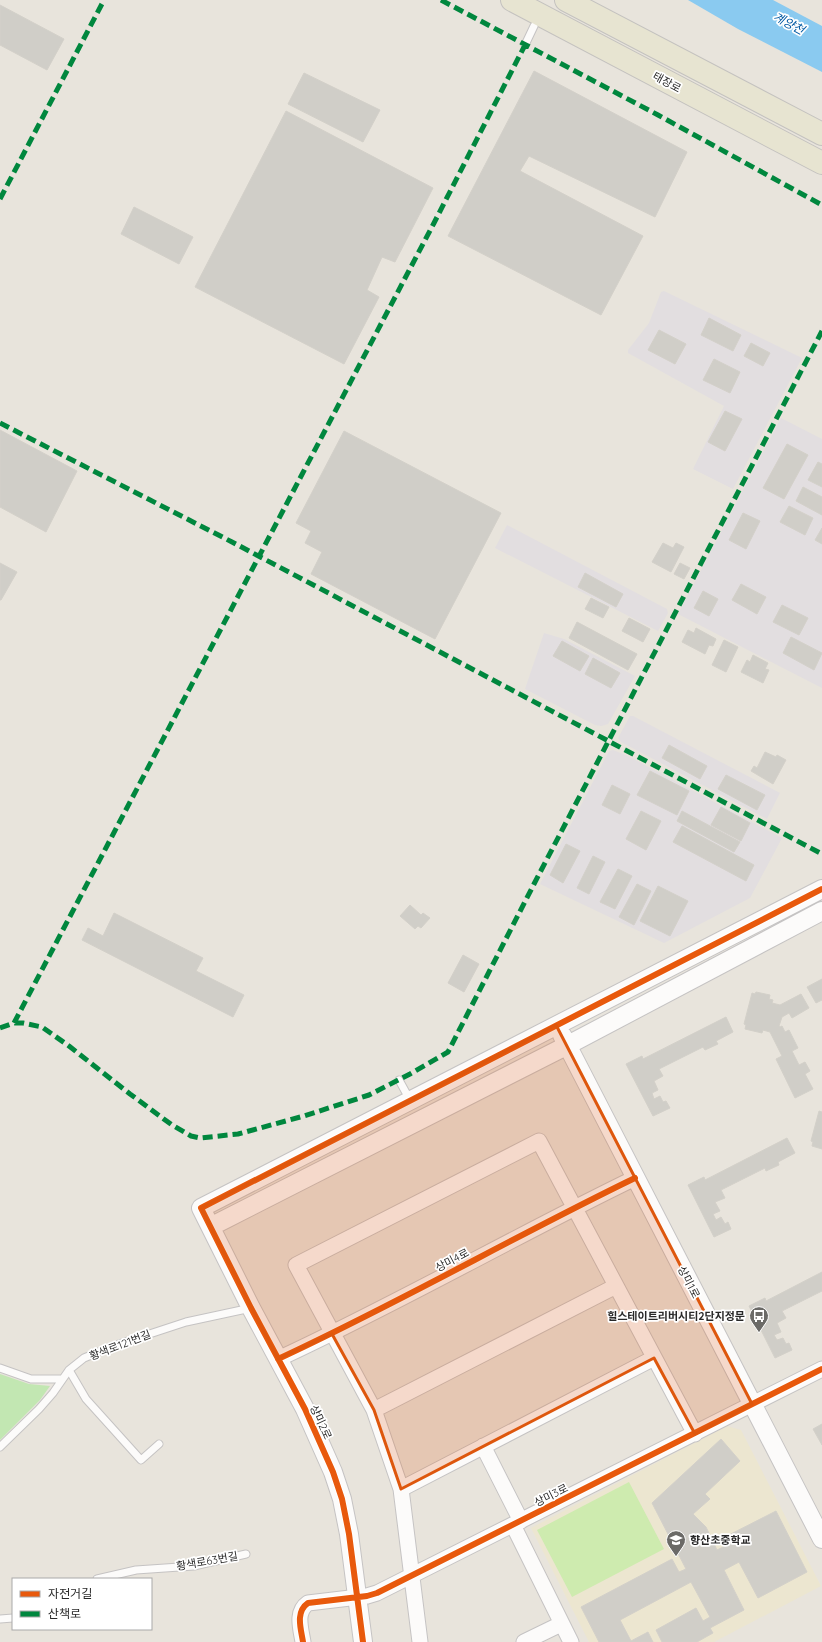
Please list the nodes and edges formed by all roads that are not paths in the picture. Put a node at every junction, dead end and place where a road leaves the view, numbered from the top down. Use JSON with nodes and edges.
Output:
{"nodes":[{"id":1,"x":512,"y":0,"type":"edge"},
{"id":2,"x":566,"y":0,"type":"edge"},
{"id":3,"x":534,"y":26,"type":"dead end"},
{"id":4,"x":525,"y":45,"type":"dead end"},
{"id":5,"x":721,"y":81,"type":"junction"},
{"id":6,"x":822,"y":117,"type":"edge"},
{"id":7,"x":822,"y":134,"type":"edge"},
{"id":8,"x":816,"y":161,"type":"edge"},
{"id":9,"x":822,"y":889,"type":"edge"},
{"id":10,"x":822,"y":911,"type":"edge"},
{"id":11,"x":556,"y":1025,"type":"junction"},
{"id":12,"x":568,"y":1045,"type":"junction"},
{"id":13,"x":399,"y":1080,"type":"dead end"},
{"id":14,"x":410,"y":1100,"type":"junction"},
{"id":15,"x":635,"y":1178,"type":"junction"},
{"id":16,"x":574,"y":1207,"type":"junction"},
{"id":17,"x":212,"y":1226,"type":"junction"},
{"id":18,"x":616,"y":1286,"type":"junction"},
{"id":19,"x":251,"y":1308,"type":"junction"},
{"id":20,"x":332,"y":1334,"type":"junction"},
{"id":21,"x":654,"y":1358,"type":"junction"},
{"id":22,"x":278,"y":1359,"type":"junction"},
{"id":23,"x":0,"y":1368,"type":"edge"},
{"id":24,"x":822,"y":1369,"type":"edge"},
{"id":25,"x":69,"y":1370,"type":"junction"},
{"id":26,"x":62,"y":1379,"type":"junction"},
{"id":27,"x":752,"y":1404,"type":"junction"},
{"id":28,"x":374,"y":1410,"type":"junction"},
{"id":29,"x":695,"y":1434,"type":"junction"},
{"id":30,"x":159,"y":1444,"type":"dead end"},
{"id":31,"x":483,"y":1446,"type":"junction"},
{"id":32,"x":0,"y":1447,"type":"edge"},
{"id":33,"x":401,"y":1489,"type":"junction"},
{"id":34,"x":517,"y":1523,"type":"junction"},
{"id":35,"x":822,"y":1540,"type":"edge"},
{"id":36,"x":246,"y":1554,"type":"dead end"},
{"id":37,"x":412,"y":1576,"type":"junction"},
{"id":38,"x":101,"y":1578,"type":"edge"},
{"id":39,"x":356,"y":1597,"type":"junction"},
{"id":40,"x":12,"y":1618,"type":"edge"},
{"id":41,"x":0,"y":1619,"type":"edge"},
{"id":42,"x":561,"y":1624,"type":"junction"},
{"id":43,"x":303,"y":1642,"type":"edge"},
{"id":44,"x":363,"y":1642,"type":"edge"},
{"id":45,"x":420,"y":1642,"type":"edge"},
{"id":46,"x":524,"y":1642,"type":"edge"},
{"id":47,"x":571,"y":1642,"type":"edge"}],
"edges":[{"from":1,"to":8,"type":"main road","name":"태장로"},
{"from":2,"to":5,"type":"main road"},
{"from":3,"to":4,"type":"lane"},
{"from":5,"to":6,"type":"main road"},
{"from":5,"to":7,"type":"main road"},
{"from":9,"to":11,"type":"street"},
{"from":10,"to":12,"type":"street"},
{"from":11,"to":12,"type":"street","name":"상미1로"},
{"from":11,"to":14,"type":"street"},
{"from":12,"to":15,"type":"street","name":"상미1로"},
{"from":12,"to":17,"type":"street"},
{"from":13,"to":14,"type":"lane"},
{"from":14,"to":17,"type":"street","name":"상미2로"},
{"from":15,"to":16,"type":"street","name":"상미4로"},
{"from":15,"to":27,"type":"street","name":"상미1로"},
{"from":16,"to":18,"type":"street"},
{"from":16,"to":20,"type":"street","name":"상미4로"},
{"from":16,"to":20,"type":"street"},
{"from":17,"to":19,"type":"street","name":"상미2로"},
{"from":18,"to":21,"type":"street"},
{"from":18,"to":28,"type":"street"},
{"from":19,"to":22,"type":"street","name":"상미2로"},
{"from":19,"to":25,"type":"lane","name":"황색로121번길"},
{"from":20,"to":22,"type":"street","name":"상미4로"},
{"from":20,"to":28,"type":"street"},
{"from":21,"to":29,"type":"street"},
{"from":21,"to":31,"type":"street"},
{"from":22,"to":39,"type":"street","name":"상미2로"},
{"from":23,"to":26,"type":"lane"},
{"from":24,"to":27,"type":"street","name":"상미3로"},
{"from":25,"to":26,"type":"lane","name":"황색로121번길"},
{"from":25,"to":30,"type":"lane"},
{"from":26,"to":32,"type":"lane","name":"황색로121번길"},
{"from":27,"to":29,"type":"street","name":"상미3로"},
{"from":27,"to":35,"type":"street","name":"상미1로"},
{"from":28,"to":33,"type":"street"},
{"from":29,"to":34,"type":"street","name":"상미3로"},
{"from":31,"to":33,"type":"street"},
{"from":31,"to":34,"type":"street"},
{"from":33,"to":37,"type":"street"},
{"from":34,"to":37,"type":"street","name":"상미3로"},
{"from":34,"to":42,"type":"street"},
{"from":36,"to":38,"type":"lane","name":"황색로63번길"},
{"from":37,"to":39,"type":"street","name":"상미3로"},
{"from":37,"to":45,"type":"street"},
{"from":39,"to":43,"type":"street","name":"상미3로"},
{"from":39,"to":44,"type":"street","name":"상미2로"},
{"from":40,"to":41,"type":"lane"},
{"from":42,"to":46,"type":"street"},
{"from":42,"to":47,"type":"street"}]}
